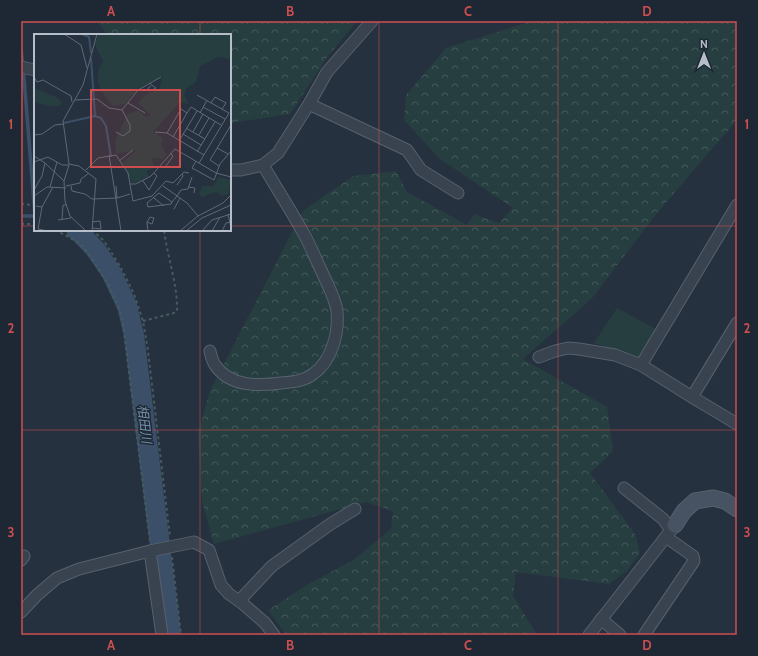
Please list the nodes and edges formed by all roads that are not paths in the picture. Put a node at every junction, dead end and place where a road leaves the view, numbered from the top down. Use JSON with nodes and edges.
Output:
{"nodes":[{"id":1,"x":372,"y":21,"type":"edge"},
{"id":2,"x":21,"y":67,"type":"edge"},
{"id":3,"x":34,"y":70,"type":"edge"},
{"id":4,"x":309,"y":104,"type":"junction"},
{"id":5,"x":263,"y":165,"type":"junction"},
{"id":6,"x":231,"y":170,"type":"edge"},
{"id":7,"x":458,"y":193,"type":"dead end"},
{"id":8,"x":737,"y":205,"type":"edge"},
{"id":9,"x":737,"y":323,"type":"edge"},
{"id":10,"x":210,"y":350,"type":"dead end"},
{"id":11,"x":539,"y":357,"type":"dead end"},
{"id":12,"x":641,"y":365,"type":"junction"},
{"id":13,"x":692,"y":397,"type":"junction"},
{"id":14,"x":737,"y":424,"type":"edge"},
{"id":15,"x":624,"y":488,"type":"dead end"},
{"id":16,"x":355,"y":509,"type":"dead end"},
{"id":17,"x":737,"y":509,"type":"edge"},
{"id":18,"x":670,"y":530,"type":"junction"},
{"id":19,"x":152,"y":551,"type":"junction"},
{"id":20,"x":239,"y":601,"type":"junction"},
{"id":21,"x":21,"y":612,"type":"edge"},
{"id":22,"x":601,"y":619,"type":"junction"},
{"id":23,"x":162,"y":635,"type":"edge"},
{"id":24,"x":274,"y":635,"type":"edge"},
{"id":25,"x":588,"y":635,"type":"edge"},
{"id":26,"x":620,"y":635,"type":"edge"},
{"id":27,"x":644,"y":635,"type":"edge"}],
"edges":[{"from":1,"to":4,"type":"street"},
{"from":2,"to":3,"type":"street"},
{"from":4,"to":5,"type":"street"},
{"from":4,"to":7,"type":"street"},
{"from":5,"to":6,"type":"street"},
{"from":5,"to":10,"type":"street"},
{"from":8,"to":12,"type":"street"},
{"from":9,"to":13,"type":"street"},
{"from":11,"to":12,"type":"street"},
{"from":12,"to":13,"type":"street"},
{"from":13,"to":14,"type":"street"},
{"from":15,"to":18,"type":"street"},
{"from":16,"to":20,"type":"street"},
{"from":17,"to":18,"type":"street"},
{"from":18,"to":22,"type":"street"},
{"from":18,"to":27,"type":"street"},
{"from":19,"to":20,"type":"street"},
{"from":19,"to":21,"type":"street"},
{"from":19,"to":23,"type":"street"},
{"from":20,"to":24,"type":"street"},
{"from":22,"to":25,"type":"street"},
{"from":22,"to":26,"type":"street"}]}
